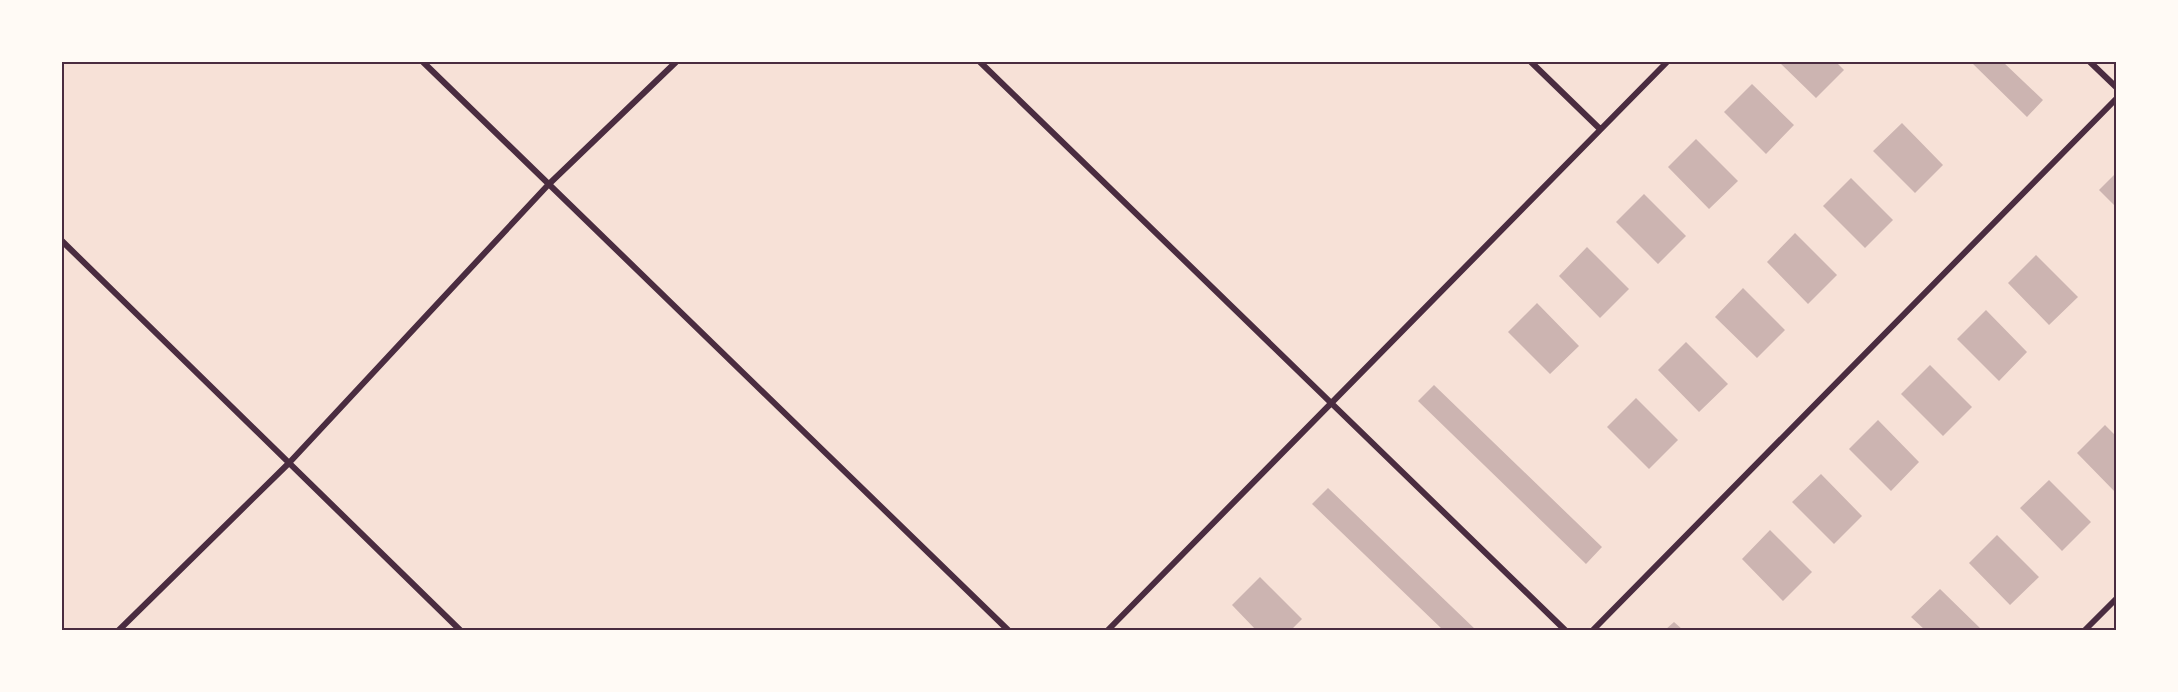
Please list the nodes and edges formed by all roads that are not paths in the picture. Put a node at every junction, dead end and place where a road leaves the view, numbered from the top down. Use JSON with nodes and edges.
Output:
{"nodes":[{"id":1,"x":423,"y":62,"type":"edge"},
{"id":2,"x":676,"y":62,"type":"edge"},
{"id":3,"x":980,"y":62,"type":"edge"},
{"id":4,"x":1531,"y":62,"type":"edge"},
{"id":5,"x":1666,"y":62,"type":"edge"},
{"id":6,"x":2090,"y":62,"type":"edge"},
{"id":7,"x":2116,"y":87,"type":"edge"},
{"id":8,"x":2116,"y":99,"type":"edge"},
{"id":9,"x":1600,"y":129,"type":"junction"},
{"id":10,"x":549,"y":185,"type":"junction"},
{"id":11,"x":62,"y":241,"type":"edge"},
{"id":12,"x":1331,"y":404,"type":"junction"},
{"id":13,"x":289,"y":463,"type":"junction"},
{"id":14,"x":2116,"y":598,"type":"edge"},
{"id":15,"x":119,"y":630,"type":"edge"},
{"id":16,"x":460,"y":630,"type":"edge"},
{"id":17,"x":1008,"y":630,"type":"edge"},
{"id":18,"x":1108,"y":630,"type":"edge"},
{"id":19,"x":1565,"y":630,"type":"edge"},
{"id":20,"x":1593,"y":630,"type":"edge"},
{"id":21,"x":2085,"y":630,"type":"edge"}],
"edges":[{"from":1,"to":10,"type":"street"},
{"from":2,"to":10,"type":"street"},
{"from":3,"to":12,"type":"street"},
{"from":4,"to":9,"type":"street"},
{"from":5,"to":9,"type":"street"},
{"from":6,"to":7,"type":"street"},
{"from":8,"to":20,"type":"street"},
{"from":9,"to":12,"type":"street"},
{"from":10,"to":13,"type":"street"},
{"from":10,"to":17,"type":"street"},
{"from":11,"to":13,"type":"street"},
{"from":12,"to":18,"type":"street"},
{"from":12,"to":19,"type":"street"},
{"from":13,"to":15,"type":"street"},
{"from":13,"to":16,"type":"street"},
{"from":14,"to":21,"type":"street"}]}
